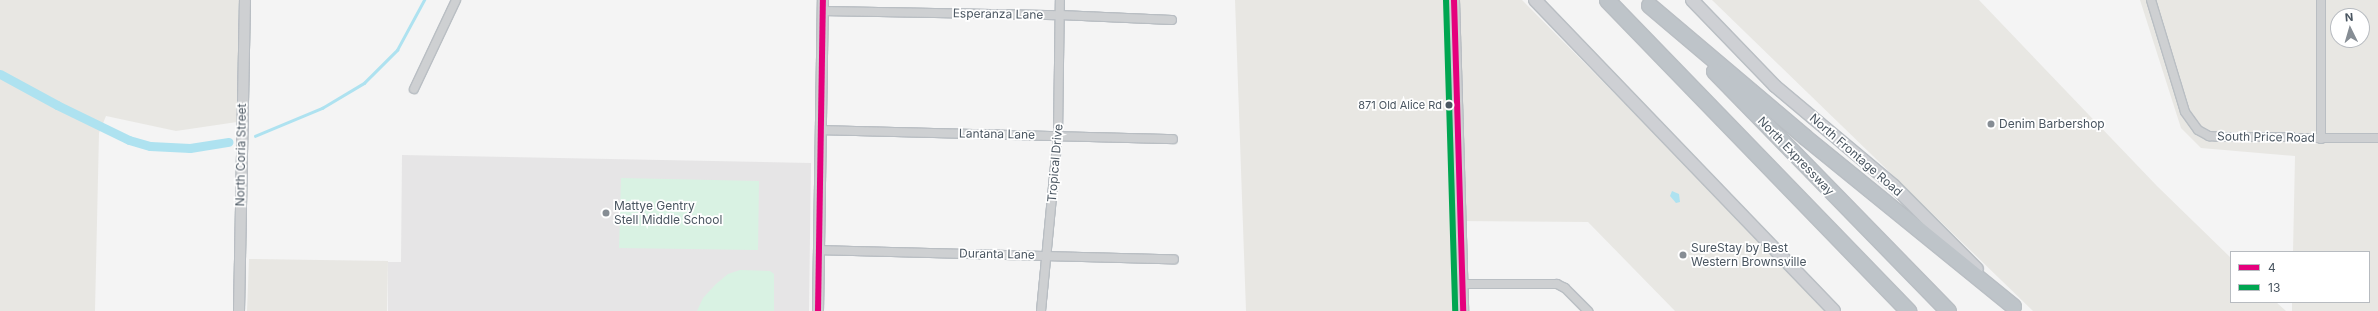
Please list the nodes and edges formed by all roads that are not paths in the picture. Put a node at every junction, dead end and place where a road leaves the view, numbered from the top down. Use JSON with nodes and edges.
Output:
{"nodes":[{"id":1,"x":245,"y":0,"type":"edge"},
{"id":2,"x":456,"y":0,"type":"edge"},
{"id":3,"x":823,"y":0,"type":"edge"},
{"id":4,"x":1060,"y":0,"type":"edge"},
{"id":5,"x":1454,"y":0,"type":"edge"},
{"id":6,"x":1535,"y":0,"type":"edge"},
{"id":7,"x":1607,"y":0,"type":"edge"},
{"id":8,"x":1692,"y":0,"type":"edge"},
{"id":9,"x":2151,"y":0,"type":"edge"},
{"id":10,"x":2321,"y":0,"type":"edge"},
{"id":11,"x":1647,"y":2,"type":"edge"},
{"id":12,"x":823,"y":11,"type":"junction"},
{"id":13,"x":1060,"y":15,"type":"junction"},
{"id":14,"x":1172,"y":20,"type":"dead end"},
{"id":15,"x":414,"y":89,"type":"dead end"},
{"id":16,"x":821,"y":130,"type":"junction"},
{"id":17,"x":1058,"y":135,"type":"junction"},
{"id":18,"x":2378,"y":138,"type":"edge"},
{"id":19,"x":1173,"y":139,"type":"dead end"},
{"id":20,"x":2321,"y":139,"type":"junction"},
{"id":21,"x":1795,"y":194,"type":"junction"},
{"id":22,"x":819,"y":250,"type":"junction"},
{"id":23,"x":1046,"y":255,"type":"junction"},
{"id":24,"x":1174,"y":259,"type":"dead end"},
{"id":25,"x":1463,"y":284,"type":"junction"},
{"id":26,"x":2016,"y":308,"type":"edge"},
{"id":27,"x":239,"y":311,"type":"edge"},
{"id":28,"x":818,"y":311,"type":"edge"},
{"id":29,"x":1041,"y":311,"type":"edge"},
{"id":30,"x":1463,"y":311,"type":"edge"},
{"id":31,"x":1588,"y":311,"type":"edge"},
{"id":32,"x":1834,"y":311,"type":"edge"},
{"id":33,"x":1894,"y":311,"type":"edge"},
{"id":34,"x":1908,"y":311,"type":"edge"},
{"id":35,"x":1948,"y":311,"type":"edge"}],
"edges":[{"from":1,"to":27,"type":"street","name":"North Coria Street"},
{"from":2,"to":15,"type":"street"},
{"from":3,"to":12,"type":"street"},
{"from":4,"to":13,"type":"street","name":"Tropical Drive"},
{"from":5,"to":25,"type":"street"},
{"from":6,"to":32,"type":"main road"},
{"from":7,"to":21,"type":"highway"},
{"from":8,"to":26,"type":"main road","name":"North Frontage Road"},
{"from":9,"to":20,"type":"street","name":"South Price Road"},
{"from":10,"to":20,"type":"street"},
{"from":11,"to":26,"type":"highway"},
{"from":11,"to":35,"type":"highway","name":"North Expressway"},
{"from":12,"to":13,"type":"street","name":"Esperanza Lane"},
{"from":12,"to":16,"type":"street"},
{"from":13,"to":14,"type":"street","name":"Esperanza Lane"},
{"from":13,"to":17,"type":"street","name":"Tropical Drive"},
{"from":16,"to":17,"type":"street","name":"Lantana Lane"},
{"from":16,"to":22,"type":"street"},
{"from":17,"to":19,"type":"street","name":"Lantana Lane"},
{"from":17,"to":23,"type":"street","name":"Tropical Drive"},
{"from":18,"to":20,"type":"street","name":"South Price Road"},
{"from":21,"to":33,"type":"highway"},
{"from":21,"to":34,"type":"highway"},
{"from":22,"to":23,"type":"street","name":"Duranta Lane"},
{"from":22,"to":28,"type":"street"},
{"from":23,"to":24,"type":"street","name":"Duranta Lane"},
{"from":23,"to":29,"type":"street","name":"Tropical Drive"},
{"from":25,"to":30,"type":"street"},
{"from":25,"to":31,"type":"street"}]}
